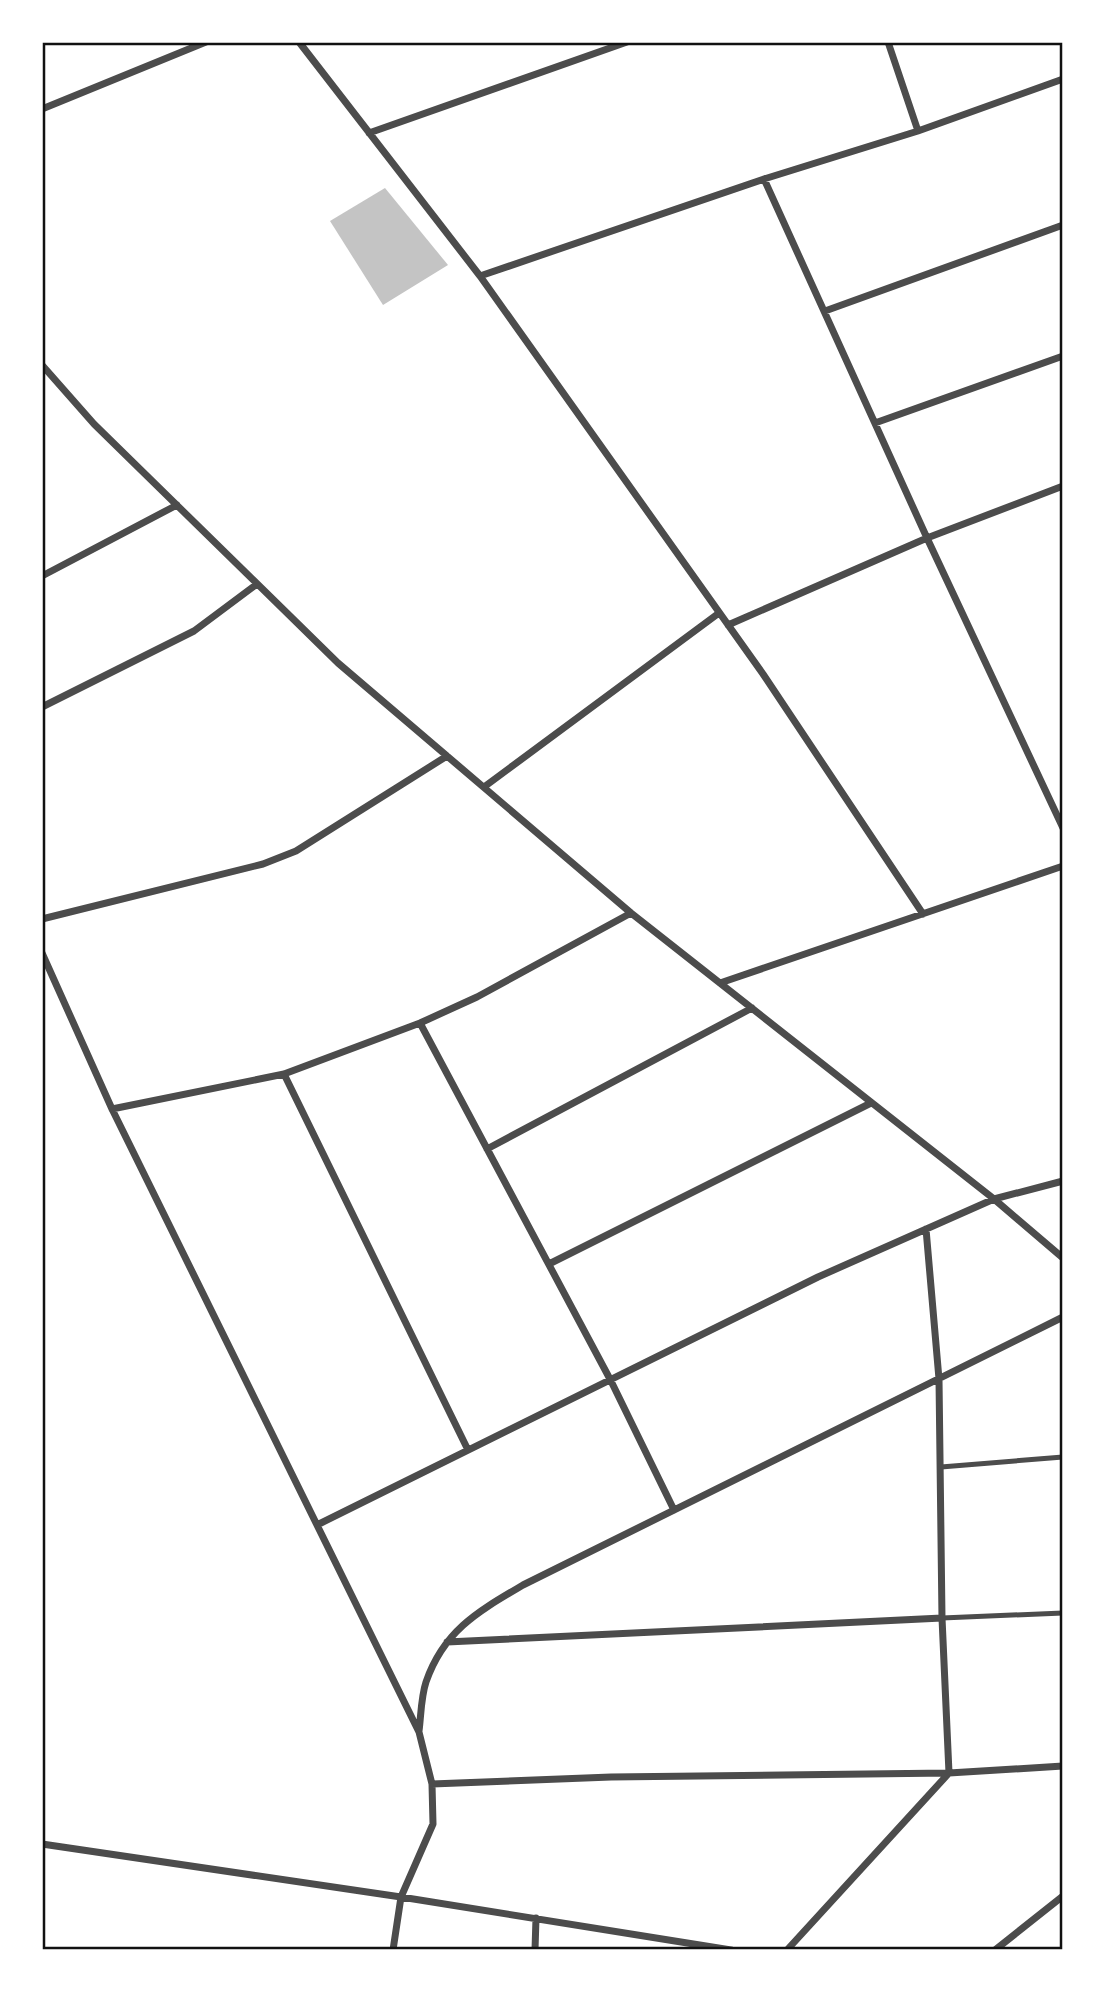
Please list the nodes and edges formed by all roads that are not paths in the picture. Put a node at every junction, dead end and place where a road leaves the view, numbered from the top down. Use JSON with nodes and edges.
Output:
{"nodes":[{"id":1,"x":206,"y":42,"type":"edge"},
{"id":2,"x":299,"y":42,"type":"edge"},
{"id":3,"x":627,"y":42,"type":"edge"},
{"id":4,"x":888,"y":42,"type":"edge"},
{"id":5,"x":1063,"y":79,"type":"edge"},
{"id":6,"x":42,"y":109,"type":"edge"},
{"id":7,"x":918,"y":131,"type":"junction"},
{"id":8,"x":369,"y":133,"type":"junction"},
{"id":9,"x":764,"y":179,"type":"junction"},
{"id":10,"x":1063,"y":225,"type":"edge"},
{"id":11,"x":480,"y":276,"type":"junction"},
{"id":12,"x":825,"y":311,"type":"junction"},
{"id":13,"x":1063,"y":356,"type":"edge"},
{"id":14,"x":42,"y":365,"type":"edge"},
{"id":15,"x":876,"y":423,"type":"junction"},
{"id":16,"x":1063,"y":486,"type":"edge"},
{"id":17,"x":177,"y":505,"type":"junction"},
{"id":18,"x":927,"y":538,"type":"junction"},
{"id":19,"x":42,"y":576,"type":"edge"},
{"id":20,"x":257,"y":584,"type":"junction"},
{"id":21,"x":719,"y":613,"type":"junction"},
{"id":22,"x":728,"y":625,"type":"junction"},
{"id":23,"x":42,"y":707,"type":"edge"},
{"id":24,"x":447,"y":756,"type":"junction"},
{"id":25,"x":484,"y":788,"type":"junction"},
{"id":26,"x":1063,"y":828,"type":"edge"},
{"id":27,"x":1063,"y":866,"type":"edge"},
{"id":28,"x":631,"y":913,"type":"junction"},
{"id":29,"x":923,"y":914,"type":"junction"},
{"id":30,"x":42,"y":919,"type":"edge"},
{"id":31,"x":42,"y":953,"type":"edge"},
{"id":32,"x":720,"y":983,"type":"junction"},
{"id":33,"x":752,"y":1008,"type":"junction"},
{"id":34,"x":420,"y":1023,"type":"junction"},
{"id":35,"x":284,"y":1074,"type":"junction"},
{"id":36,"x":871,"y":1103,"type":"junction"},
{"id":37,"x":112,"y":1109,"type":"junction"},
{"id":38,"x":487,"y":1149,"type":"junction"},
{"id":39,"x":1063,"y":1181,"type":"edge"},
{"id":40,"x":994,"y":1199,"type":"junction"},
{"id":41,"x":926,"y":1229,"type":"junction"},
{"id":42,"x":1063,"y":1258,"type":"edge"},
{"id":43,"x":549,"y":1264,"type":"junction"},
{"id":44,"x":1063,"y":1317,"type":"edge"},
{"id":45,"x":939,"y":1379,"type":"junction"},
{"id":46,"x":611,"y":1381,"type":"junction"},
{"id":47,"x":468,"y":1450,"type":"junction"},
{"id":48,"x":1063,"y":1457,"type":"edge"},
{"id":49,"x":941,"y":1467,"type":"junction"},
{"id":50,"x":674,"y":1510,"type":"junction"},
{"id":51,"x":317,"y":1525,"type":"junction"},
{"id":52,"x":1063,"y":1613,"type":"edge"},
{"id":53,"x":942,"y":1618,"type":"junction"},
{"id":54,"x":447,"y":1642,"type":"junction"},
{"id":55,"x":419,"y":1732,"type":"junction"},
{"id":56,"x":1063,"y":1766,"type":"edge"},
{"id":57,"x":948,"y":1773,"type":"junction"},
{"id":58,"x":432,"y":1784,"type":"junction"},
{"id":59,"x":42,"y":1844,"type":"edge"},
{"id":60,"x":1063,"y":1896,"type":"edge"},
{"id":61,"x":401,"y":1897,"type":"junction"},
{"id":62,"x":536,"y":1918,"type":"junction"},
{"id":63,"x":393,"y":1950,"type":"edge"},
{"id":64,"x":536,"y":1950,"type":"edge"},
{"id":65,"x":731,"y":1950,"type":"edge"},
{"id":66,"x":787,"y":1950,"type":"edge"},
{"id":67,"x":995,"y":1950,"type":"edge"}],
"edges":[{"from":1,"to":6,"type":"street"},
{"from":2,"to":8,"type":"street"},
{"from":3,"to":8,"type":"street"},
{"from":4,"to":7,"type":"street"},
{"from":5,"to":7,"type":"street"},
{"from":7,"to":9,"type":"street"},
{"from":8,"to":11,"type":"street"},
{"from":9,"to":11,"type":"street"},
{"from":9,"to":12,"type":"street"},
{"from":10,"to":12,"type":"street"},
{"from":11,"to":21,"type":"street"},
{"from":12,"to":15,"type":"street"},
{"from":13,"to":15,"type":"street"},
{"from":14,"to":17,"type":"street"},
{"from":15,"to":18,"type":"street"},
{"from":16,"to":18,"type":"street"},
{"from":17,"to":19,"type":"street"},
{"from":17,"to":20,"type":"street"},
{"from":18,"to":22,"type":"street"},
{"from":18,"to":26,"type":"street"},
{"from":20,"to":23,"type":"street"},
{"from":20,"to":24,"type":"street"},
{"from":21,"to":22,"type":"street"},
{"from":21,"to":25,"type":"street"},
{"from":22,"to":29,"type":"street"},
{"from":24,"to":25,"type":"street"},
{"from":24,"to":30,"type":"street"},
{"from":25,"to":28,"type":"street"},
{"from":27,"to":29,"type":"street"},
{"from":28,"to":32,"type":"street"},
{"from":28,"to":34,"type":"street"},
{"from":29,"to":32,"type":"street"},
{"from":31,"to":37,"type":"street"},
{"from":32,"to":33,"type":"street"},
{"from":33,"to":36,"type":"street"},
{"from":33,"to":38,"type":"street"},
{"from":34,"to":35,"type":"street"},
{"from":34,"to":38,"type":"street"},
{"from":35,"to":37,"type":"street"},
{"from":35,"to":47,"type":"street"},
{"from":36,"to":40,"type":"street"},
{"from":36,"to":43,"type":"street"},
{"from":37,"to":51,"type":"street"},
{"from":38,"to":43,"type":"street"},
{"from":39,"to":40,"type":"street"},
{"from":40,"to":41,"type":"street"},
{"from":40,"to":42,"type":"street"},
{"from":41,"to":45,"type":"street"},
{"from":41,"to":46,"type":"street"},
{"from":43,"to":46,"type":"street"},
{"from":44,"to":45,"type":"street"},
{"from":45,"to":49,"type":"street"},
{"from":45,"to":50,"type":"street"},
{"from":46,"to":47,"type":"street"},
{"from":46,"to":50,"type":"street"},
{"from":47,"to":51,"type":"street"},
{"from":48,"to":49,"type":"lane"},
{"from":49,"to":53,"type":"street"},
{"from":50,"to":54,"type":"street"},
{"from":51,"to":55,"type":"street"},
{"from":52,"to":53,"type":"lane"},
{"from":53,"to":54,"type":"street"},
{"from":53,"to":57,"type":"street"},
{"from":54,"to":55,"type":"street"},
{"from":55,"to":58,"type":"street"},
{"from":56,"to":57,"type":"street"},
{"from":57,"to":58,"type":"street"},
{"from":57,"to":66,"type":"street"},
{"from":58,"to":61,"type":"street"},
{"from":59,"to":61,"type":"street"},
{"from":60,"to":67,"type":"street"},
{"from":61,"to":62,"type":"street"},
{"from":61,"to":63,"type":"street"},
{"from":62,"to":64,"type":"street"},
{"from":62,"to":65,"type":"street"}]}
